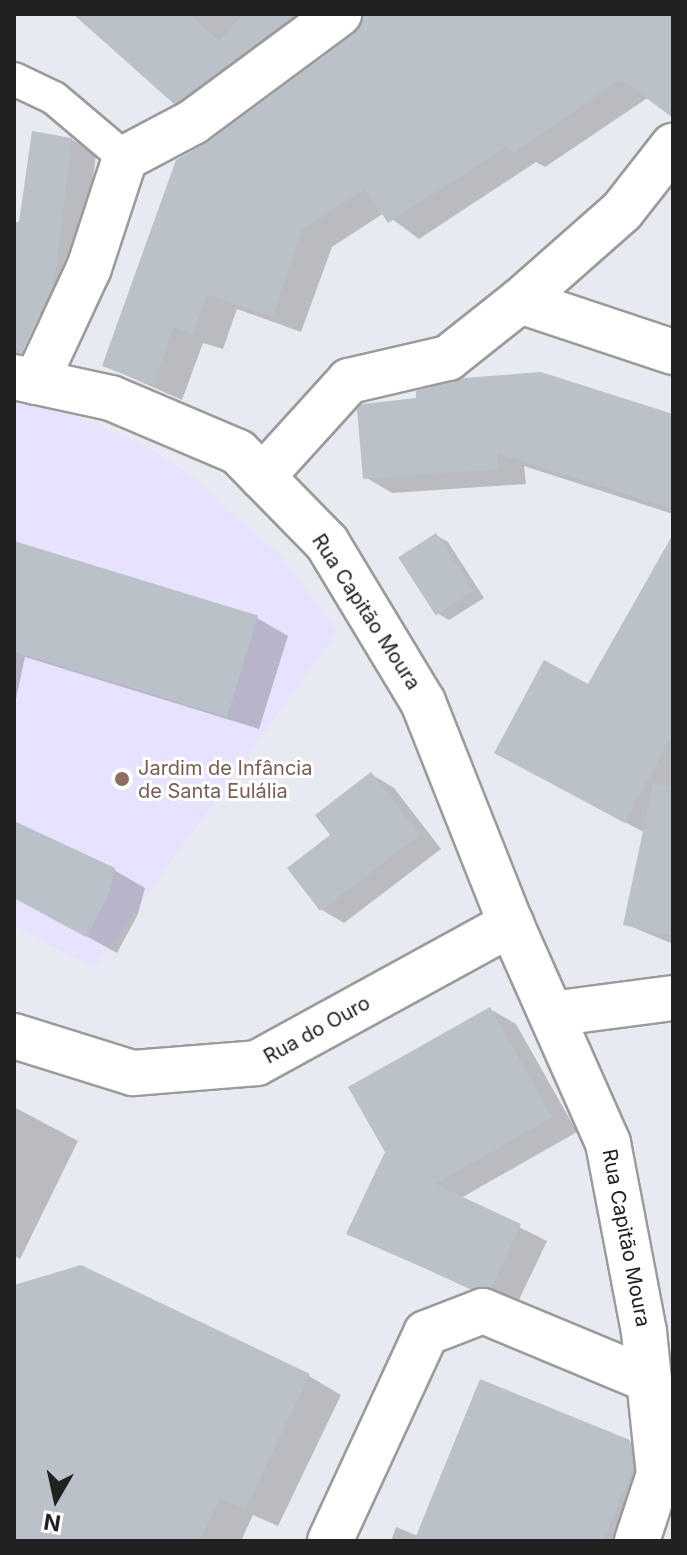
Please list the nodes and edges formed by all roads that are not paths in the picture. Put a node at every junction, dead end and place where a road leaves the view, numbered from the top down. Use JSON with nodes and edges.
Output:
{"nodes":[{"id":1,"x":339,"y":14,"type":"edge"},
{"id":2,"x":14,"y":79,"type":"edge"},
{"id":3,"x":673,"y":146,"type":"edge"},
{"id":4,"x":125,"y":158,"type":"junction"},
{"id":5,"x":520,"y":301,"type":"junction"},
{"id":6,"x":673,"y":352,"type":"edge"},
{"id":7,"x":25,"y":379,"type":"edge"},
{"id":8,"x":262,"y":477,"type":"junction"},
{"id":9,"x":511,"y":924,"type":"junction"},
{"id":10,"x":673,"y":998,"type":"edge"},
{"id":11,"x":551,"y":1014,"type":"junction"},
{"id":12,"x":14,"y":1036,"type":"edge"},
{"id":13,"x":649,"y":1380,"type":"junction"},
{"id":14,"x":666,"y":1470,"type":"edge"},
{"id":15,"x":330,"y":1541,"type":"edge"},
{"id":16,"x":637,"y":1541,"type":"edge"}],
"edges":[{"from":1,"to":4,"type":"street"},
{"from":2,"to":4,"type":"lane"},
{"from":3,"to":5,"type":"street"},
{"from":4,"to":7,"type":"street"},
{"from":5,"to":6,"type":"street"},
{"from":5,"to":8,"type":"street"},
{"from":7,"to":8,"type":"street","name":"Rua Capitão Moura"},
{"from":8,"to":9,"type":"street","name":"Rua Capitão Moura"},
{"from":9,"to":11,"type":"street","name":"Rua Capitão Moura"},
{"from":9,"to":12,"type":"street","name":"Rua do Ouro"},
{"from":10,"to":11,"type":"street"},
{"from":11,"to":13,"type":"street","name":"Rua Capitão Moura"},
{"from":13,"to":14,"type":"street","name":"Rua Capitão Moura"},
{"from":13,"to":15,"type":"street"},
{"from":14,"to":16,"type":"street"}]}
